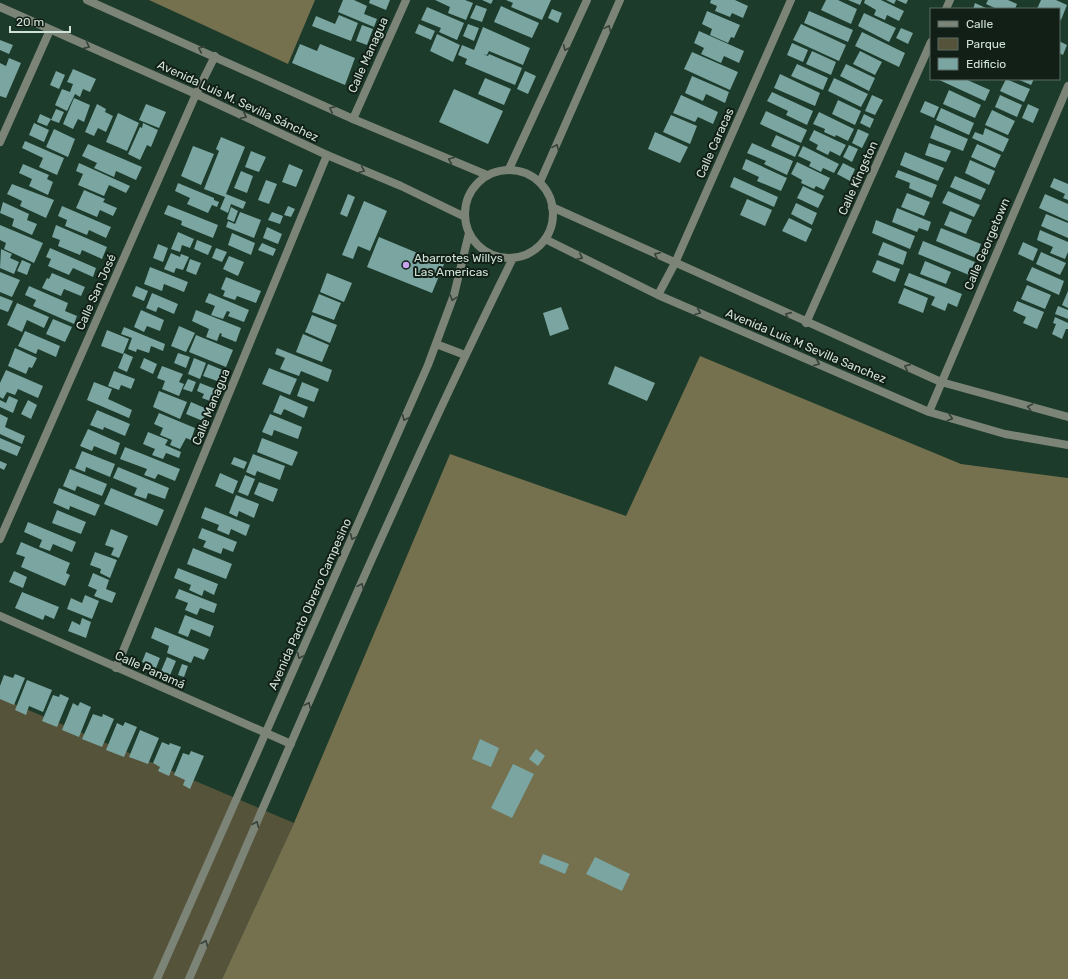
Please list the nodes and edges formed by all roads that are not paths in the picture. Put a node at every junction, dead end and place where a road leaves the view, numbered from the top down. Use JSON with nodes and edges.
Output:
{"nodes":[{"id":1,"x":87,"y":0,"type":"edge"},
{"id":2,"x":406,"y":0,"type":"edge"},
{"id":3,"x":588,"y":0,"type":"edge"},
{"id":4,"x":620,"y":0,"type":"edge"},
{"id":5,"x":791,"y":0,"type":"edge"},
{"id":6,"x":0,"y":7,"type":"edge"},
{"id":7,"x":50,"y":30,"type":"junction"},
{"id":8,"x":930,"y":44,"type":"edge"},
{"id":9,"x":215,"y":56,"type":"junction"},
{"id":10,"x":1068,"y":86,"type":"edge"},
{"id":11,"x":196,"y":94,"type":"junction"},
{"id":12,"x":353,"y":119,"type":"junction"},
{"id":13,"x":0,"y":142,"type":"edge"},
{"id":14,"x":327,"y":155,"type":"junction"},
{"id":15,"x":509,"y":169,"type":"junction"},
{"id":16,"x":487,"y":175,"type":"junction"},
{"id":17,"x":540,"y":182,"type":"junction"},
{"id":18,"x":552,"y":207,"type":"junction"},
{"id":19,"x":465,"y":217,"type":"junction"},
{"id":20,"x":469,"y":232,"type":"junction"},
{"id":21,"x":545,"y":240,"type":"junction"},
{"id":22,"x":513,"y":258,"type":"junction"},
{"id":23,"x":675,"y":263,"type":"junction"},
{"id":24,"x":658,"y":295,"type":"junction"},
{"id":25,"x":806,"y":323,"type":"junction"},
{"id":26,"x":436,"y":344,"type":"junction"},
{"id":27,"x":465,"y":355,"type":"junction"},
{"id":28,"x":941,"y":382,"type":"junction"},
{"id":29,"x":929,"y":412,"type":"junction"},
{"id":30,"x":1068,"y":417,"type":"edge"},
{"id":31,"x":1068,"y":445,"type":"edge"},
{"id":32,"x":0,"y":539,"type":"edge"},
{"id":33,"x":0,"y":616,"type":"edge"},
{"id":34,"x":116,"y":668,"type":"junction"},
{"id":35,"x":266,"y":735,"type":"junction"},
{"id":36,"x":290,"y":744,"type":"junction"},
{"id":37,"x":157,"y":979,"type":"edge"},
{"id":38,"x":189,"y":979,"type":"edge"}],
"edges":[{"from":9,"to":1,"type":"street","one_way":true},
{"from":2,"to":12,"type":"street","name":"Calle Managua"},
{"from":3,"to":15,"type":"street","one_way":true},
{"from":17,"to":4,"type":"street","one_way":true},
{"from":5,"to":23,"type":"street","name":"Calle Caracas"},
{"from":6,"to":7,"type":"street","name":"Avenida Luis M. Sevilla Sánchez"},
{"from":7,"to":11,"type":"street","name":"Avenida Luis M. Sevilla Sánchez","one_way":true},
{"from":7,"to":13,"type":"street"},
{"from":8,"to":25,"type":"street","name":"Calle Kingston"},
{"from":9,"to":11,"type":"street","name":"Calle San José"},
{"from":12,"to":9,"type":"street","one_way":true},
{"from":10,"to":28,"type":"street","name":"Calle Georgetown"},
{"from":11,"to":14,"type":"street","name":"Avenida Luis M. Sevilla Sánchez","one_way":true},
{"from":11,"to":32,"type":"street","name":"Calle San José"},
{"from":16,"to":12,"type":"street","one_way":true},
{"from":14,"to":19,"type":"street","name":"Avenida Luis M. Sevilla Sánchez","one_way":true},
{"from":14,"to":34,"type":"street","name":"Calle Managua"},
{"from":15,"to":16,"type":"street"},
{"from":15,"to":17,"type":"street"},
{"from":16,"to":19,"type":"street"},
{"from":17,"to":18,"type":"street"},
{"from":18,"to":21,"type":"street"},
{"from":23,"to":18,"type":"street","name":"Avenida Luis M Sevilla Sanchez","one_way":true},
{"from":19,"to":20,"type":"street"},
{"from":20,"to":22,"type":"street"},
{"from":20,"to":26,"type":"street","name":"Avenida Pacto Obrero Campesino","one_way":true},
{"from":21,"to":22,"type":"street"},
{"from":21,"to":24,"type":"street","name":"Avenida Luis M Sevilla Sanchez","one_way":true},
{"from":22,"to":27,"type":"street"},
{"from":23,"to":24,"type":"street","name":"Calle Caracas"},
{"from":25,"to":23,"type":"street","name":"Avenida Luis M Sevilla Sanchez","one_way":true},
{"from":24,"to":29,"type":"street","name":"Avenida Luis M Sevilla Sanchez","one_way":true},
{"from":28,"to":25,"type":"street","name":"Avenida Luis M Sevilla Sanchez","one_way":true},
{"from":26,"to":27,"type":"street"},
{"from":26,"to":35,"type":"street","name":"Avenida Pacto Obrero Campesino","one_way":true},
{"from":36,"to":27,"type":"street","one_way":true},
{"from":28,"to":29,"type":"street","name":"Calle Georgetown"},
{"from":30,"to":28,"type":"street","name":"Avenida Luis M Sevilla Sanchez","one_way":true},
{"from":29,"to":31,"type":"street","name":"Avenida Luis M Sevilla Sanchez","one_way":true},
{"from":33,"to":34,"type":"street","name":"Calle Panamá"},
{"from":34,"to":35,"type":"street","name":"Calle Panamá"},
{"from":35,"to":36,"type":"street","name":"Calle Panamá"},
{"from":35,"to":37,"type":"street","name":"Avenida Pacto Obrero Campesino"},
{"from":38,"to":36,"type":"street","one_way":true}]}
